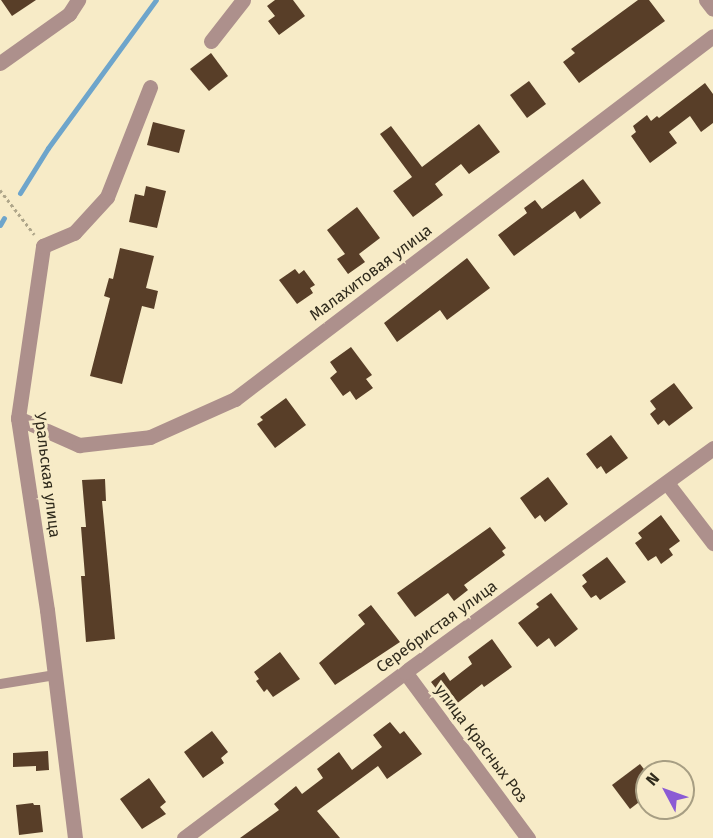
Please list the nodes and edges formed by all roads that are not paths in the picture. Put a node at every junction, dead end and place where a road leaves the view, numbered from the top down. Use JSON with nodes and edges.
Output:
{"nodes":[{"id":1,"x":78,"y":0,"type":"edge"},
{"id":2,"x":243,"y":0,"type":"edge"},
{"id":3,"x":706,"y":0,"type":"edge"},
{"id":4,"x":713,"y":9,"type":"edge"},
{"id":5,"x":713,"y":36,"type":"edge"},
{"id":6,"x":212,"y":41,"type":"dead end"},
{"id":7,"x":0,"y":63,"type":"edge"},
{"id":8,"x":150,"y":87,"type":"dead end"},
{"id":9,"x":18,"y":418,"type":"junction"},
{"id":10,"x":713,"y":448,"type":"edge"},
{"id":11,"x":667,"y":483,"type":"junction"},
{"id":12,"x":713,"y":543,"type":"edge"},
{"id":13,"x":405,"y":672,"type":"junction"},
{"id":14,"x":55,"y":675,"type":"junction"},
{"id":15,"x":0,"y":684,"type":"edge"},
{"id":16,"x":75,"y":838,"type":"edge"},
{"id":17,"x":184,"y":838,"type":"edge"},
{"id":18,"x":528,"y":838,"type":"edge"}],
"edges":[{"from":1,"to":7,"type":"street"},
{"from":2,"to":6,"type":"street"},
{"from":3,"to":4,"type":"street"},
{"from":5,"to":9,"type":"street","name":"Малахитовая улица"},
{"from":8,"to":9,"type":"street","name":"Уральская улица"},
{"from":9,"to":14,"type":"street","name":"Уральская улица"},
{"from":10,"to":11,"type":"street","name":"Серебристая улица"},
{"from":11,"to":12,"type":"street"},
{"from":11,"to":13,"type":"street","name":"Серебристая улица"},
{"from":13,"to":17,"type":"street","name":"Серебристая улица"},
{"from":13,"to":18,"type":"street","name":"улица Красных Роз"},
{"from":14,"to":15,"type":"lane"},
{"from":14,"to":16,"type":"street","name":"Уральская улица"}]}
